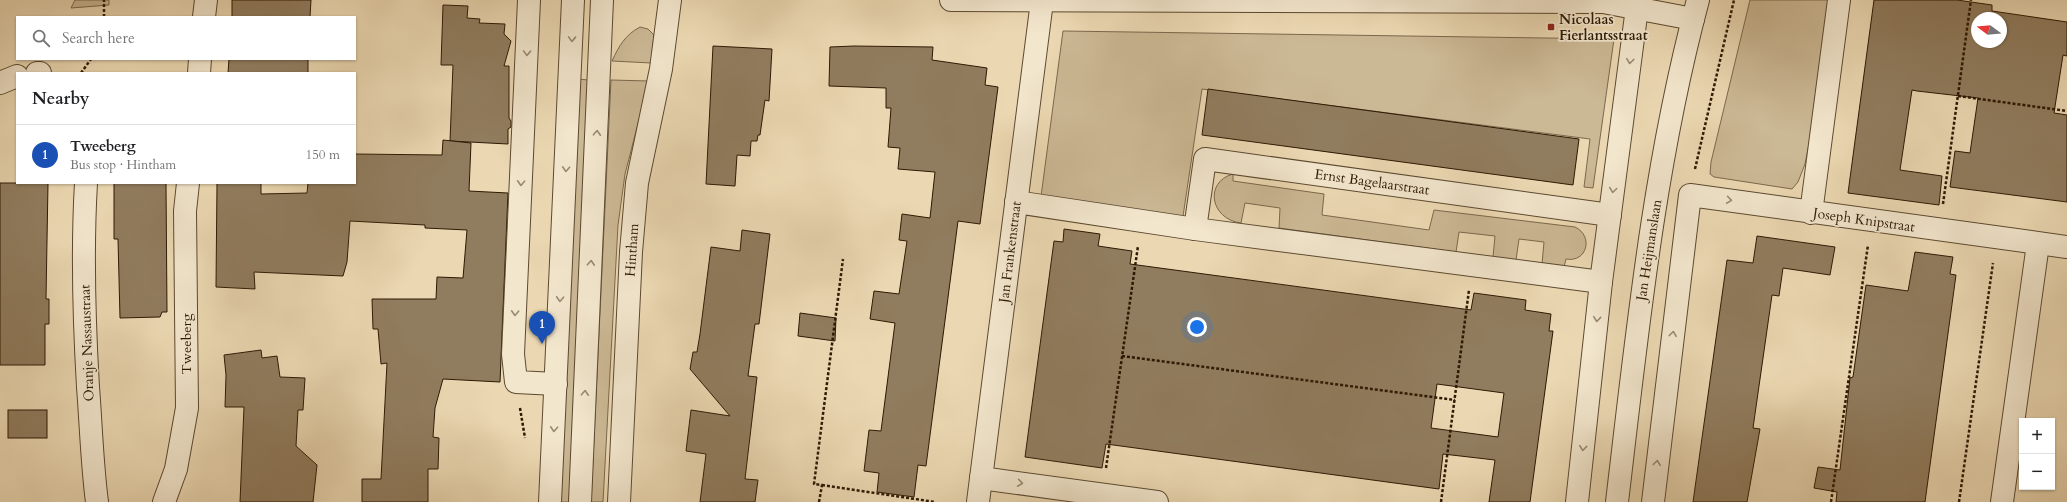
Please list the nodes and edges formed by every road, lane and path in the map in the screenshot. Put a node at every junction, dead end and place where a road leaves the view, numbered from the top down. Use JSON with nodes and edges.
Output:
{"nodes":[{"id":1,"x":104,"y":0,"type":"edge"},
{"id":2,"x":206,"y":0,"type":"edge"},
{"id":3,"x":529,"y":0,"type":"edge"},
{"id":4,"x":573,"y":0,"type":"edge"},
{"id":5,"x":602,"y":0,"type":"edge"},
{"id":6,"x":670,"y":0,"type":"edge"},
{"id":7,"x":951,"y":0,"type":"edge"},
{"id":8,"x":1734,"y":0,"type":"edge"},
{"id":9,"x":1839,"y":0,"type":"edge"},
{"id":10,"x":1971,"y":0,"type":"edge"},
{"id":11,"x":1042,"y":1,"type":"junction"},
{"id":12,"x":1637,"y":8,"type":"junction"},
{"id":13,"x":1695,"y":10,"type":"edge"},
{"id":14,"x":104,"y":16,"type":"edge"},
{"id":15,"x":204,"y":16,"type":"edge"},
{"id":16,"x":90,"y":60,"type":"edge"},
{"id":17,"x":200,"y":60,"type":"edge"},
{"id":18,"x":82,"y":72,"type":"edge"},
{"id":19,"x":199,"y":72,"type":"edge"},
{"id":20,"x":16,"y":76,"type":"edge"},
{"id":21,"x":0,"y":83,"type":"edge"},
{"id":22,"x":1958,"y":96,"type":"junction"},
{"id":23,"x":2067,"y":111,"type":"edge"},
{"id":24,"x":86,"y":184,"type":"edge"},
{"id":25,"x":188,"y":184,"type":"edge"},
{"id":26,"x":1690,"y":195,"type":"junction"},
{"id":27,"x":1016,"y":202,"type":"junction"},
{"id":28,"x":1811,"y":213,"type":"junction"},
{"id":29,"x":1610,"y":215,"type":"junction"},
{"id":30,"x":1141,"y":221,"type":"junction"},
{"id":31,"x":1872,"y":221,"type":"junction"},
{"id":32,"x":1195,"y":230,"type":"junction"},
{"id":33,"x":1940,"y":230,"type":"junction"},
{"id":34,"x":1996,"y":238,"type":"junction"},
{"id":35,"x":2038,"y":244,"type":"junction"},
{"id":36,"x":2067,"y":248,"type":"edge"},
{"id":37,"x":843,"y":259,"type":"dead end"},
{"id":38,"x":1472,"y":265,"type":"junction"},
{"id":39,"x":1602,"y":282,"type":"junction"},
{"id":40,"x":1122,"y":356,"type":"junction"},
{"id":41,"x":516,"y":382,"type":"junction"},
{"id":42,"x":556,"y":384,"type":"junction"},
{"id":43,"x":1455,"y":400,"type":"junction"},
{"id":44,"x":526,"y":444,"type":"dead end"},
{"id":45,"x":981,"y":478,"type":"junction"},
{"id":46,"x":822,"y":485,"type":"junction"},
{"id":47,"x":1103,"y":494,"type":"junction"},
{"id":48,"x":97,"y":502,"type":"edge"},
{"id":49,"x":164,"y":502,"type":"edge"},
{"id":50,"x":550,"y":502,"type":"edge"},
{"id":51,"x":580,"y":502,"type":"edge"},
{"id":52,"x":619,"y":502,"type":"edge"},
{"id":53,"x":819,"y":502,"type":"edge"},
{"id":54,"x":936,"y":502,"type":"edge"},
{"id":55,"x":978,"y":502,"type":"edge"},
{"id":56,"x":1157,"y":502,"type":"edge"},
{"id":57,"x":1442,"y":502,"type":"edge"},
{"id":58,"x":1577,"y":502,"type":"edge"},
{"id":59,"x":1618,"y":502,"type":"edge"},
{"id":60,"x":1653,"y":502,"type":"edge"},
{"id":61,"x":1831,"y":502,"type":"edge"},
{"id":62,"x":1959,"y":502,"type":"edge"},
{"id":63,"x":2002,"y":502,"type":"edge"}],
"edges":[{"from":1,"to":14,"type":"path"},
{"from":2,"to":15,"type":"street"},
{"from":3,"to":41,"type":"street","one_way":true},
{"from":4,"to":42,"type":"street","one_way":true},
{"from":51,"to":5,"type":"street","one_way":true},
{"from":6,"to":52,"type":"street","name":"Hintham"},
{"from":7,"to":11,"type":"street"},
{"from":8,"to":26,"type":"path"},
{"from":9,"to":28,"type":"street"},
{"from":10,"to":22,"type":"path"},
{"from":11,"to":12,"type":"street"},
{"from":11,"to":27,"type":"street","name":"Jan Frankenstraat"},
{"from":12,"to":13,"type":"street"},
{"from":12,"to":29,"type":"street","one_way":true},
{"from":13,"to":59,"type":"street","name":"Jan Heijmanslaan"},
{"from":16,"to":18,"type":"path"},
{"from":17,"to":19,"type":"street"},
{"from":20,"to":21,"type":"street"},
{"from":22,"to":23,"type":"path"},
{"from":22,"to":33,"type":"path"},
{"from":24,"to":48,"type":"street","name":"Oranje Nassaustraat"},
{"from":25,"to":49,"type":"street","name":"Tweeberg"},
{"from":26,"to":28,"type":"street","name":"Joseph Knipstraat","one_way":true},
{"from":60,"to":26,"type":"street","one_way":true},
{"from":27,"to":30,"type":"street"},
{"from":27,"to":45,"type":"street","name":"Jan Frankenstraat"},
{"from":28,"to":31,"type":"street","name":"Joseph Knipstraat"},
{"from":29,"to":32,"type":"street","name":"Ernst Bagelaarstraat"},
{"from":29,"to":39,"type":"street"},
{"from":30,"to":32,"type":"street"},
{"from":30,"to":40,"type":"path"},
{"from":31,"to":33,"type":"street","name":"Joseph Knipstraat"},
{"from":31,"to":61,"type":"path"},
{"from":32,"to":38,"type":"street"},
{"from":33,"to":34,"type":"street","name":"Joseph Knipstraat"},
{"from":34,"to":35,"type":"street","name":"Joseph Knipstraat"},
{"from":34,"to":62,"type":"path"},
{"from":35,"to":36,"type":"street","name":"Joseph Knipstraat"},
{"from":35,"to":63,"type":"street"},
{"from":37,"to":46,"type":"path"},
{"from":38,"to":39,"type":"street"},
{"from":38,"to":43,"type":"path"},
{"from":39,"to":58,"type":"street","one_way":true},
{"from":40,"to":43,"type":"path"},
{"from":40,"to":47,"type":"path"},
{"from":41,"to":42,"type":"street"},
{"from":41,"to":44,"type":"path"},
{"from":42,"to":50,"type":"street","one_way":true},
{"from":43,"to":57,"type":"path"},
{"from":45,"to":47,"type":"street","one_way":true},
{"from":45,"to":55,"type":"street","name":"Jan Frankenstraat"},
{"from":46,"to":53,"type":"path"},
{"from":46,"to":54,"type":"path"},
{"from":47,"to":56,"type":"street"}]}
